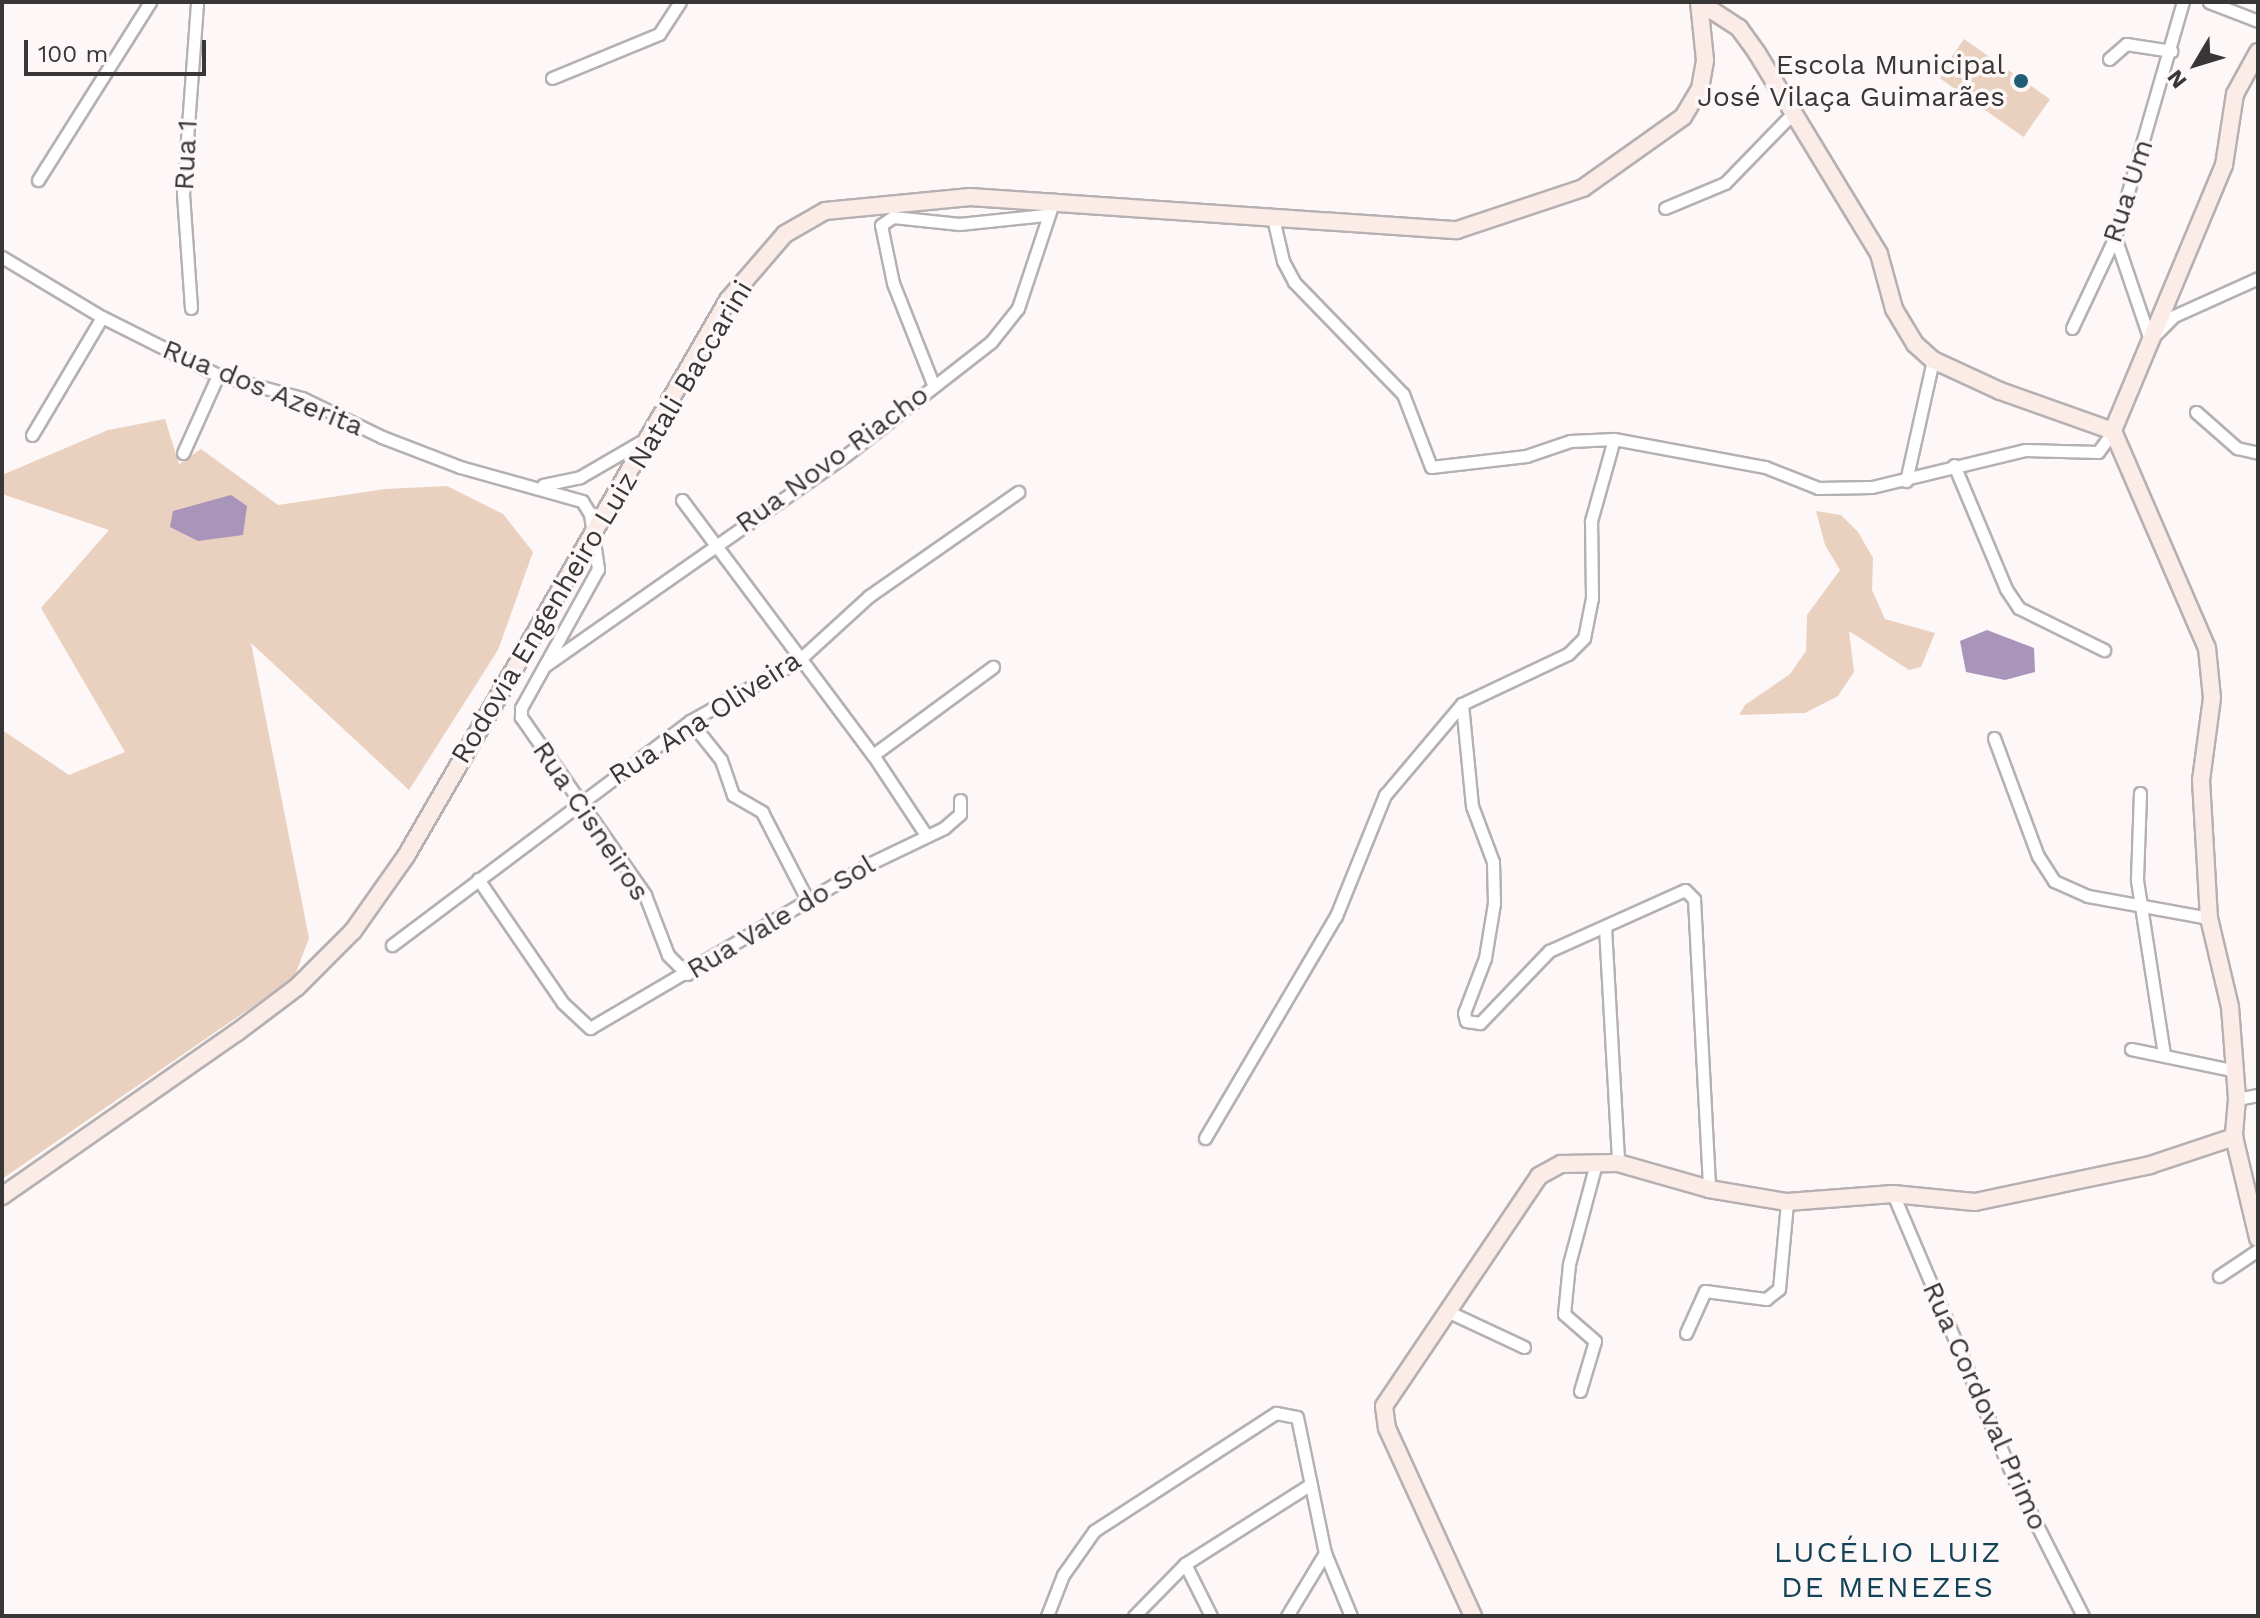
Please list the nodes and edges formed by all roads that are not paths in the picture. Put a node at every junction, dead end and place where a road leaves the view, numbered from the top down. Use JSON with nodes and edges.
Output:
{"nodes":[{"id":1,"x":150,"y":2,"type":"edge"},
{"id":2,"x":197,"y":2,"type":"edge"},
{"id":3,"x":680,"y":2,"type":"edge"},
{"id":4,"x":1699,"y":2,"type":"edge"},
{"id":5,"x":2183,"y":2,"type":"edge"},
{"id":6,"x":2209,"y":2,"type":"edge"},
{"id":7,"x":2232,"y":7,"type":"edge"},
{"id":8,"x":2258,"y":21,"type":"edge"},
{"id":9,"x":2171,"y":51,"type":"junction"},
{"id":10,"x":2258,"y":52,"type":"edge"},
{"id":11,"x":2109,"y":59,"type":"dead end"},
{"id":12,"x":552,"y":78,"type":"dead end"},
{"id":13,"x":1792,"y":114,"type":"junction"},
{"id":14,"x":38,"y":180,"type":"dead end"},
{"id":15,"x":1050,"y":208,"type":"junction"},
{"id":16,"x":1665,"y":208,"type":"dead end"},
{"id":17,"x":1273,"y":218,"type":"junction"},
{"id":18,"x":2115,"y":237,"type":"junction"},
{"id":19,"x":2,"y":257,"type":"edge"},
{"id":20,"x":2258,"y":278,"type":"edge"},
{"id":21,"x":191,"y":308,"type":"dead end"},
{"id":22,"x":102,"y":317,"type":"junction"},
{"id":23,"x":2072,"y":328,"type":"dead end"},
{"id":24,"x":2150,"y":340,"type":"junction"},
{"id":25,"x":1933,"y":360,"type":"junction"},
{"id":26,"x":218,"y":375,"type":"junction"},
{"id":27,"x":933,"y":384,"type":"junction"},
{"id":28,"x":2196,"y":412,"type":"dead end"},
{"id":29,"x":2113,"y":431,"type":"junction"},
{"id":30,"x":32,"y":435,"type":"dead end"},
{"id":31,"x":645,"y":439,"type":"junction"},
{"id":32,"x":1614,"y":439,"type":"junction"},
{"id":33,"x":183,"y":453,"type":"dead end"},
{"id":34,"x":2258,"y":453,"type":"edge"},
{"id":35,"x":1954,"y":465,"type":"junction"},
{"id":36,"x":1906,"y":481,"type":"junction"},
{"id":37,"x":538,"y":486,"type":"junction"},
{"id":38,"x":1018,"y":492,"type":"dead end"},
{"id":39,"x":682,"y":500,"type":"dead end"},
{"id":40,"x":591,"y":530,"type":"junction"},
{"id":41,"x":715,"y":544,"type":"junction"},
{"id":42,"x":2104,"y":650,"type":"dead end"},
{"id":43,"x":799,"y":660,"type":"junction"},
{"id":44,"x":544,"y":667,"type":"junction"},
{"id":45,"x":993,"y":667,"type":"dead end"},
{"id":46,"x":1462,"y":704,"type":"junction"},
{"id":47,"x":690,"y":721,"type":"junction"},
{"id":48,"x":1994,"y":738,"type":"dead end"},
{"id":49,"x":873,"y":755,"type":"junction"},
{"id":50,"x":2140,"y":793,"type":"dead end"},
{"id":51,"x":960,"y":800,"type":"dead end"},
{"id":52,"x":577,"y":802,"type":"junction"},
{"id":53,"x":926,"y":835,"type":"junction"},
{"id":54,"x":478,"y":879,"type":"junction"},
{"id":55,"x":808,"y":901,"type":"junction"},
{"id":56,"x":2140,"y":902,"type":"junction"},
{"id":57,"x":2209,"y":918,"type":"junction"},
{"id":58,"x":1605,"y":927,"type":"junction"},
{"id":59,"x":392,"y":945,"type":"dead end"},
{"id":60,"x":687,"y":974,"type":"junction"},
{"id":61,"x":2131,"y":1049,"type":"dead end"},
{"id":62,"x":2164,"y":1055,"type":"junction"},
{"id":63,"x":2236,"y":1071,"type":"junction"},
{"id":64,"x":2258,"y":1095,"type":"edge"},
{"id":65,"x":2237,"y":1099,"type":"junction"},
{"id":66,"x":2234,"y":1137,"type":"junction"},
{"id":67,"x":1205,"y":1138,"type":"dead end"},
{"id":68,"x":1596,"y":1163,"type":"junction"},
{"id":69,"x":1618,"y":1163,"type":"junction"},
{"id":70,"x":1709,"y":1189,"type":"junction"},
{"id":71,"x":1893,"y":1194,"type":"junction"},
{"id":72,"x":2,"y":1196,"type":"edge"},
{"id":73,"x":1787,"y":1202,"type":"junction"},
{"id":74,"x":2258,"y":1238,"type":"edge"},
{"id":75,"x":2258,"y":1250,"type":"edge"},
{"id":76,"x":2219,"y":1276,"type":"dead end"},
{"id":77,"x":1447,"y":1311,"type":"junction"},
{"id":78,"x":1686,"y":1333,"type":"dead end"},
{"id":79,"x":1524,"y":1347,"type":"dead end"},
{"id":80,"x":1580,"y":1391,"type":"dead end"},
{"id":81,"x":1311,"y":1484,"type":"junction"},
{"id":82,"x":1325,"y":1553,"type":"junction"},
{"id":83,"x":1185,"y":1564,"type":"junction"},
{"id":84,"x":1047,"y":1616,"type":"edge"},
{"id":85,"x":1134,"y":1616,"type":"edge"},
{"id":86,"x":1211,"y":1616,"type":"edge"},
{"id":87,"x":1287,"y":1616,"type":"edge"},
{"id":88,"x":1351,"y":1616,"type":"edge"},
{"id":89,"x":1473,"y":1616,"type":"edge"},
{"id":90,"x":2083,"y":1616,"type":"edge"}],
"edges":[{"from":1,"to":14,"type":"street"},
{"from":2,"to":21,"type":"street","name":"Rua 1"},
{"from":3,"to":12,"type":"street"},
{"from":4,"to":13,"type":"street"},
{"from":4,"to":17,"type":"street","name":"Rodovia Engenheiro Luiz Natali Baccarini"},
{"from":5,"to":9,"type":"street","name":"Rua Um"},
{"from":6,"to":7,"type":"street"},
{"from":7,"to":8,"type":"street"},
{"from":9,"to":11,"type":"street"},
{"from":9,"to":18,"type":"street","name":"Rua Um"},
{"from":10,"to":24,"type":"street"},
{"from":13,"to":16,"type":"street"},
{"from":13,"to":25,"type":"street"},
{"from":15,"to":17,"type":"street","name":"Rodovia Engenheiro Luiz Natali Baccarini"},
{"from":15,"to":27,"type":"street","name":"Rua Novo Riacho"},
{"from":15,"to":27,"type":"street"},
{"from":15,"to":31,"type":"street","name":"Rodovia Engenheiro Luiz Natali Baccarini"},
{"from":17,"to":32,"type":"street"},
{"from":18,"to":23,"type":"street","name":"Rua Um"},
{"from":18,"to":24,"type":"street"},
{"from":19,"to":22,"type":"street","name":"Rua dos Azerita"},
{"from":20,"to":24,"type":"street"},
{"from":22,"to":26,"type":"street","name":"Rua dos Azerita"},
{"from":22,"to":30,"type":"street"},
{"from":24,"to":29,"type":"street"},
{"from":25,"to":29,"type":"street"},
{"from":25,"to":36,"type":"street"},
{"from":26,"to":33,"type":"street"},
{"from":26,"to":37,"type":"street","name":"Rua dos Azerita"},
{"from":27,"to":41,"type":"street","name":"Rua Novo Riacho"},
{"from":28,"to":34,"type":"street"},
{"from":29,"to":35,"type":"street"},
{"from":29,"to":57,"type":"street"},
{"from":31,"to":37,"type":"street"},
{"from":31,"to":40,"type":"street","name":"Rodovia Engenheiro Luiz Natali Baccarini"},
{"from":32,"to":36,"type":"street"},
{"from":32,"to":46,"type":"street"},
{"from":35,"to":36,"type":"street"},
{"from":35,"to":42,"type":"street"},
{"from":37,"to":40,"type":"street","name":"Rua dos Azerita"},
{"from":38,"to":43,"type":"street","name":"Rua Ana Oliveira"},
{"from":39,"to":41,"type":"street"},
{"from":40,"to":44,"type":"street"},
{"from":40,"to":72,"type":"street","name":"Rodovia Engenheiro Luiz Natali Baccarini"},
{"from":41,"to":43,"type":"street"},
{"from":41,"to":44,"type":"street","name":"Rua Novo Riacho"},
{"from":43,"to":47,"type":"street","name":"Rua Ana Oliveira"},
{"from":43,"to":49,"type":"street"},
{"from":44,"to":52,"type":"street","name":"Rua Cisneiros"},
{"from":45,"to":49,"type":"street"},
{"from":46,"to":58,"type":"street"},
{"from":46,"to":67,"type":"street"},
{"from":47,"to":52,"type":"street","name":"Rua Ana Oliveira"},
{"from":47,"to":55,"type":"street"},
{"from":48,"to":56,"type":"street"},
{"from":49,"to":53,"type":"street"},
{"from":50,"to":56,"type":"street"},
{"from":51,"to":53,"type":"street","name":"Rua Vale do Sol"},
{"from":52,"to":54,"type":"street","name":"Rua Ana Oliveira"},
{"from":52,"to":60,"type":"street","name":"Rua Cisneiros"},
{"from":53,"to":55,"type":"street","name":"Rua Vale do Sol"},
{"from":54,"to":59,"type":"street","name":"Rua Ana Oliveira"},
{"from":54,"to":60,"type":"street","name":"Rua Vale do Sol"},
{"from":55,"to":60,"type":"street","name":"Rua Vale do Sol"},
{"from":56,"to":57,"type":"street"},
{"from":56,"to":62,"type":"street"},
{"from":57,"to":63,"type":"street"},
{"from":58,"to":69,"type":"street"},
{"from":58,"to":70,"type":"street"},
{"from":61,"to":62,"type":"street"},
{"from":62,"to":63,"type":"street"},
{"from":63,"to":65,"type":"street"},
{"from":64,"to":65,"type":"street"},
{"from":65,"to":66,"type":"street"},
{"from":66,"to":71,"type":"street"},
{"from":66,"to":74,"type":"street"},
{"from":68,"to":69,"type":"street"},
{"from":68,"to":77,"type":"street"},
{"from":68,"to":80,"type":"street"},
{"from":69,"to":70,"type":"street"},
{"from":70,"to":73,"type":"street"},
{"from":71,"to":73,"type":"street"},
{"from":71,"to":90,"type":"street","name":"Rua Cordoval Primo"},
{"from":73,"to":78,"type":"street"},
{"from":75,"to":76,"type":"street"},
{"from":77,"to":79,"type":"street"},
{"from":77,"to":89,"type":"street"},
{"from":81,"to":82,"type":"street"},
{"from":81,"to":83,"type":"street"},
{"from":81,"to":84,"type":"street"},
{"from":82,"to":87,"type":"street"},
{"from":82,"to":88,"type":"street"},
{"from":83,"to":85,"type":"street"},
{"from":83,"to":86,"type":"street"}]}
